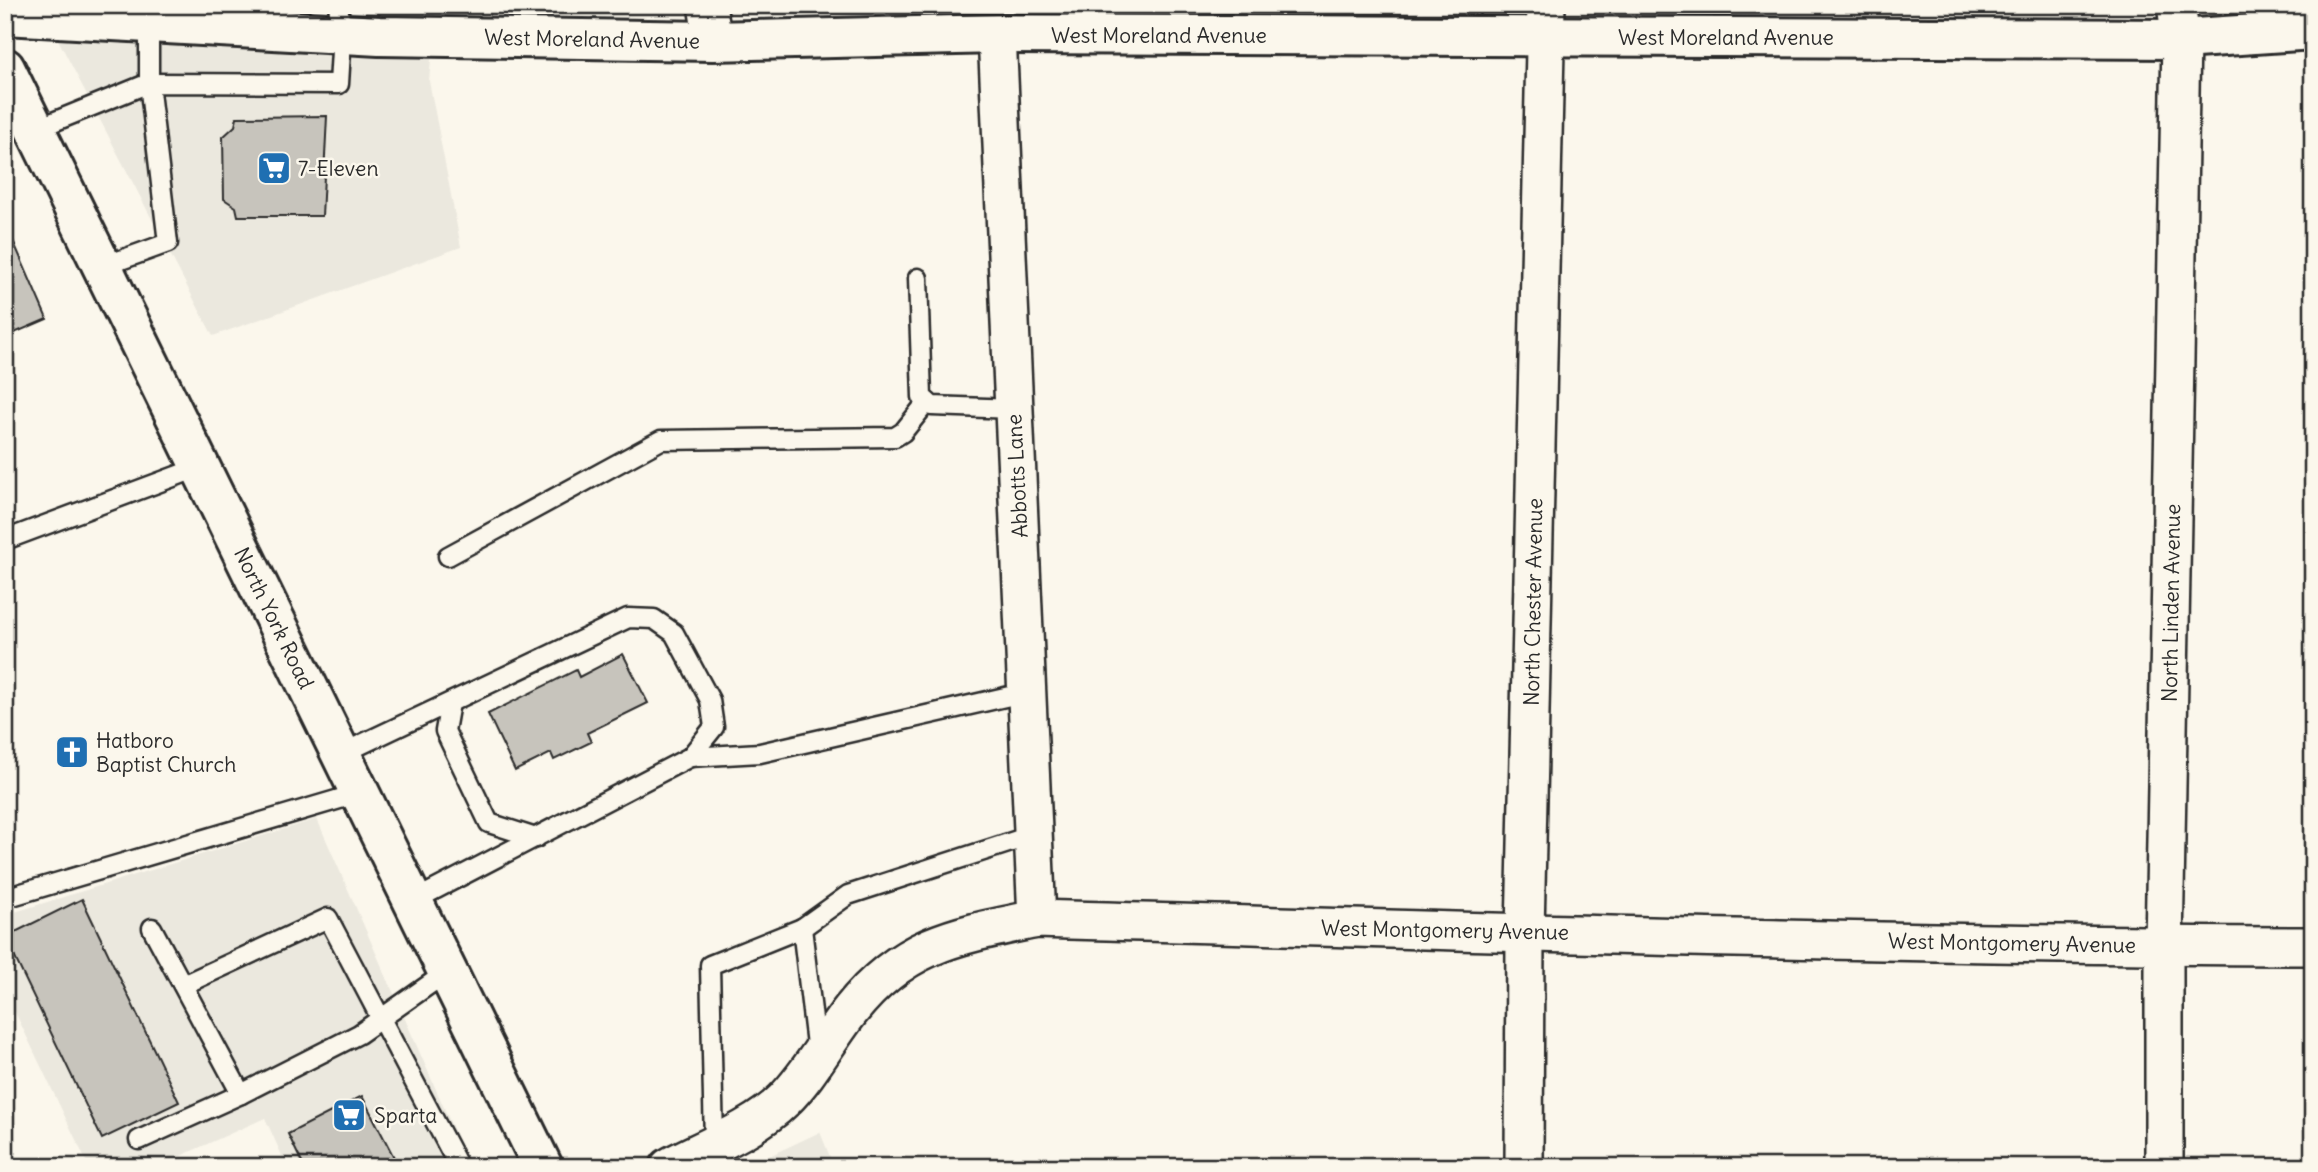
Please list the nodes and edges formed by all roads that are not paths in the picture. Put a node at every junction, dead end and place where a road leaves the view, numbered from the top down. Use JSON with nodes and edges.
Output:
{"nodes":[{"id":1,"x":5,"y":15,"type":"edge"},
{"id":2,"x":340,"y":20,"type":"edge"},
{"id":3,"x":1546,"y":21,"type":"edge"},
{"id":4,"x":2179,"y":22,"type":"edge"},
{"id":5,"x":149,"y":23,"type":"junction"},
{"id":6,"x":710,"y":23,"type":"edge"},
{"id":7,"x":2313,"y":30,"type":"edge"},
{"id":8,"x":997,"y":34,"type":"junction"},
{"id":9,"x":5,"y":68,"type":"edge"},
{"id":10,"x":149,"y":83,"type":"junction"},
{"id":11,"x":36,"y":129,"type":"junction"},
{"id":12,"x":104,"y":266,"type":"junction"},
{"id":13,"x":918,"y":278,"type":"dead end"},
{"id":14,"x":927,"y":402,"type":"junction"},
{"id":15,"x":1014,"y":409,"type":"junction"},
{"id":16,"x":200,"y":467,"type":"junction"},
{"id":17,"x":5,"y":540,"type":"edge"},
{"id":18,"x":448,"y":556,"type":"dead end"},
{"id":19,"x":1027,"y":692,"type":"junction"},
{"id":20,"x":450,"y":702,"type":"junction"},
{"id":21,"x":341,"y":754,"type":"junction"},
{"id":22,"x":690,"y":757,"type":"junction"},
{"id":23,"x":360,"y":793,"type":"junction"},
{"id":24,"x":1033,"y":835,"type":"junction"},
{"id":25,"x":536,"y":838,"type":"junction"},
{"id":26,"x":5,"y":898,"type":"edge"},
{"id":27,"x":413,"y":901,"type":"junction"},
{"id":28,"x":1037,"y":919,"type":"junction"},
{"id":29,"x":152,"y":928,"type":"dead end"},
{"id":30,"x":802,"y":928,"type":"junction"},
{"id":31,"x":1525,"y":932,"type":"junction"},
{"id":32,"x":2164,"y":946,"type":"junction"},
{"id":33,"x":2313,"y":946,"type":"edge"},
{"id":34,"x":447,"y":972,"type":"junction"},
{"id":35,"x":183,"y":985,"type":"junction"},
{"id":36,"x":382,"y":1017,"type":"junction"},
{"id":37,"x":818,"y":1055,"type":"junction"},
{"id":38,"x":241,"y":1094,"type":"junction"},
{"id":39,"x":139,"y":1140,"type":"dead end"},
{"id":40,"x":714,"y":1143,"type":"junction"},
{"id":41,"x":459,"y":1167,"type":"edge"},
{"id":42,"x":543,"y":1167,"type":"edge"},
{"id":43,"x":669,"y":1167,"type":"edge"},
{"id":44,"x":1524,"y":1167,"type":"edge"},
{"id":45,"x":2164,"y":1167,"type":"edge"}],
"edges":[{"from":1,"to":5,"type":"main road","name":"West Moreland Avenue"},
{"from":2,"to":5,"type":"main road","name":"West Moreland Avenue"},
{"from":2,"to":6,"type":"main road","name":"West Moreland Avenue"},
{"from":2,"to":10,"type":"lane"},
{"from":3,"to":4,"type":"main road","name":"West Moreland Avenue"},
{"from":3,"to":8,"type":"main road","name":"West Moreland Avenue"},
{"from":3,"to":31,"type":"street","name":"North Chester Avenue"},
{"from":4,"to":7,"type":"main road","name":"West Moreland Avenue"},
{"from":4,"to":32,"type":"street","name":"North Linden Avenue"},
{"from":5,"to":10,"type":"lane"},
{"from":6,"to":8,"type":"main road","name":"West Moreland Avenue"},
{"from":8,"to":15,"type":"street","name":"Abbotts Lane"},
{"from":9,"to":11,"type":"main road","name":"North York Road"},
{"from":10,"to":11,"type":"lane"},
{"from":10,"to":12,"type":"lane"},
{"from":11,"to":12,"type":"main road","name":"North York Road"},
{"from":12,"to":16,"type":"main road","name":"North York Road"},
{"from":13,"to":14,"type":"lane"},
{"from":14,"to":15,"type":"lane"},
{"from":14,"to":18,"type":"lane"},
{"from":15,"to":19,"type":"street","name":"Abbotts Lane"},
{"from":16,"to":17,"type":"lane"},
{"from":16,"to":21,"type":"main road","name":"North York Road"},
{"from":19,"to":22,"type":"lane"},
{"from":19,"to":24,"type":"street","name":"Abbotts Lane"},
{"from":20,"to":21,"type":"lane"},
{"from":20,"to":22,"type":"lane"},
{"from":20,"to":25,"type":"lane"},
{"from":21,"to":23,"type":"main road","name":"North York Road"},
{"from":22,"to":25,"type":"lane"},
{"from":23,"to":26,"type":"lane"},
{"from":23,"to":27,"type":"main road","name":"North York Road"},
{"from":24,"to":28,"type":"street","name":"Abbotts Lane"},
{"from":24,"to":30,"type":"lane"},
{"from":25,"to":27,"type":"lane"},
{"from":27,"to":34,"type":"main road","name":"North York Road"},
{"from":28,"to":31,"type":"street","name":"West Montgomery Avenue"},
{"from":28,"to":37,"type":"street","name":"West Montgomery Avenue"},
{"from":29,"to":35,"type":"lane"},
{"from":30,"to":37,"type":"lane"},
{"from":30,"to":40,"type":"lane"},
{"from":31,"to":32,"type":"street","name":"West Montgomery Avenue"},
{"from":31,"to":44,"type":"street","name":"North Chester Avenue"},
{"from":32,"to":33,"type":"street","name":"West Montgomery Avenue"},
{"from":32,"to":45,"type":"street","name":"North Linden Avenue"},
{"from":34,"to":36,"type":"lane"},
{"from":34,"to":42,"type":"main road","name":"North York Road"},
{"from":35,"to":36,"type":"lane"},
{"from":35,"to":38,"type":"lane"},
{"from":36,"to":38,"type":"lane"},
{"from":36,"to":41,"type":"lane"},
{"from":37,"to":40,"type":"street","name":"West Montgomery Avenue"},
{"from":38,"to":39,"type":"lane"},
{"from":40,"to":43,"type":"street","name":"West Montgomery Avenue"}]}
